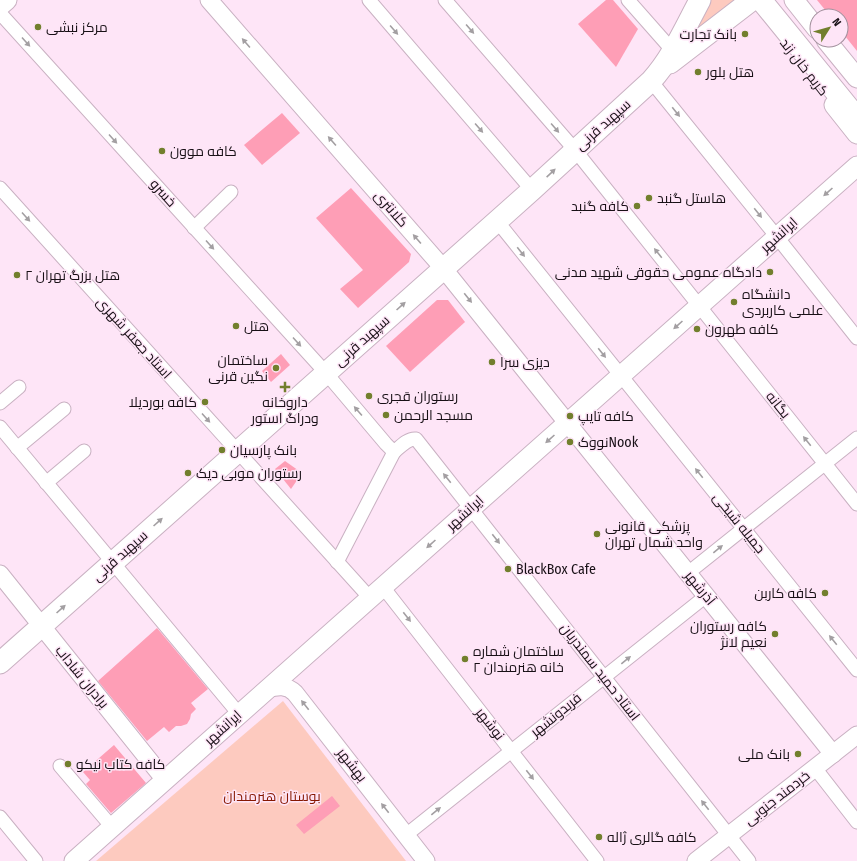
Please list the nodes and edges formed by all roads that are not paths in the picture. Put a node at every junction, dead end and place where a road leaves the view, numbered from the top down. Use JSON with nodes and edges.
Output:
{"nodes":[{"id":1,"x":7,"y":0,"type":"edge"},
{"id":2,"x":209,"y":0,"type":"edge"},
{"id":3,"x":369,"y":0,"type":"edge"},
{"id":4,"x":444,"y":0,"type":"edge"},
{"id":5,"x":628,"y":0,"type":"edge"},
{"id":6,"x":700,"y":0,"type":"edge"},
{"id":7,"x":752,"y":0,"type":"edge"},
{"id":8,"x":762,"y":0,"type":"edge"},
{"id":9,"x":780,"y":0,"type":"edge"},
{"id":10,"x":794,"y":0,"type":"edge"},
{"id":11,"x":0,"y":6,"type":"edge"},
{"id":12,"x":0,"y":14,"type":"edge"},
{"id":13,"x":809,"y":19,"type":"edge"},
{"id":14,"x":833,"y":48,"type":"edge"},
{"id":15,"x":673,"y":51,"type":"junction"},
{"id":16,"x":656,"y":76,"type":"junction"},
{"id":17,"x":857,"y":78,"type":"edge"},
{"id":18,"x":857,"y":95,"type":"edge"},
{"id":19,"x":857,"y":118,"type":"edge"},
{"id":20,"x":857,"y":134,"type":"edge"},
{"id":21,"x":575,"y":150,"type":"junction"},
{"id":22,"x":857,"y":166,"type":"edge"},
{"id":23,"x":0,"y":188,"type":"edge"},
{"id":24,"x":532,"y":190,"type":"junction"},
{"id":25,"x":231,"y":192,"type":"dead end"},
{"id":26,"x":497,"y":221,"type":"junction"},
{"id":27,"x":194,"y":228,"type":"junction"},
{"id":28,"x":777,"y":237,"type":"junction"},
{"id":29,"x":443,"y":268,"type":"junction"},
{"id":30,"x":699,"y":306,"type":"junction"},
{"id":31,"x":857,"y":338,"type":"edge"},
{"id":32,"x":326,"y":373,"type":"junction"},
{"id":33,"x":620,"y":376,"type":"junction"},
{"id":34,"x":19,"y":387,"type":"dead end"},
{"id":35,"x":0,"y":403,"type":"edge"},
{"id":36,"x":64,"y":409,"type":"dead end"},
{"id":37,"x":567,"y":423,"type":"junction"},
{"id":38,"x":0,"y":427,"type":"edge"},
{"id":39,"x":857,"y":438,"type":"edge"},
{"id":40,"x":18,"y":448,"type":"junction"},
{"id":41,"x":84,"y":452,"type":"dead end"},
{"id":42,"x":237,"y":452,"type":"junction"},
{"id":43,"x":394,"y":452,"type":"junction"},
{"id":44,"x":825,"y":464,"type":"junction"},
{"id":45,"x":46,"y":483,"type":"junction"},
{"id":46,"x":857,"y":504,"type":"edge"},
{"id":47,"x":472,"y":508,"type":"junction"},
{"id":48,"x":744,"y":529,"type":"junction"},
{"id":49,"x":337,"y":562,"type":"junction"},
{"id":50,"x":112,"y":563,"type":"junction"},
{"id":51,"x":688,"y":573,"type":"junction"},
{"id":52,"x":0,"y":574,"type":"edge"},
{"id":53,"x":376,"y":592,"type":"junction"},
{"id":54,"x":706,"y":596,"type":"junction"},
{"id":55,"x":42,"y":626,"type":"junction"},
{"id":56,"x":0,"y":663,"type":"edge"},
{"id":57,"x":857,"y":670,"type":"edge"},
{"id":58,"x":604,"y":677,"type":"junction"},
{"id":59,"x":267,"y":689,"type":"junction"},
{"id":60,"x":239,"y":714,"type":"junction"},
{"id":61,"x":857,"y":735,"type":"edge"},
{"id":62,"x":511,"y":751,"type":"junction"},
{"id":63,"x":833,"y":754,"type":"junction"},
{"id":64,"x":60,"y":766,"type":"dead end"},
{"id":65,"x":815,"y":768,"type":"junction"},
{"id":66,"x":165,"y":780,"type":"junction"},
{"id":67,"x":0,"y":817,"type":"edge"},
{"id":68,"x":857,"y":822,"type":"edge"},
{"id":69,"x":112,"y":827,"type":"junction"},
{"id":70,"x":406,"y":835,"type":"junction"},
{"id":71,"x":729,"y":836,"type":"junction"},
{"id":72,"x":36,"y":861,"type":"edge"},
{"id":73,"x":74,"y":861,"type":"edge"},
{"id":74,"x":426,"y":861,"type":"edge"},
{"id":75,"x":597,"y":861,"type":"edge"},
{"id":76,"x":696,"y":861,"type":"edge"},
{"id":77,"x":749,"y":861,"type":"edge"}],
"edges":[{"from":1,"to":11,"type":"main road"},
{"from":29,"to":2,"type":"street","name":"کلانتری","one_way":true},
{"from":3,"to":24,"type":"street","one_way":true},
{"from":4,"to":21,"type":"street","name":"یگانه","one_way":true},
{"from":5,"to":15,"type":"street"},
{"from":6,"to":15,"type":"main road","name":"سپهبد قرنی"},
{"from":7,"to":16,"type":"main road"},
{"from":7,"to":20,"type":"main road","name":"کریم خان زند"},
{"from":8,"to":19,"type":"main road","name":"کریم خان زند"},
{"from":9,"to":18,"type":"main road","name":"کریم خان زند"},
{"from":10,"to":13,"type":"main road"},
{"from":12,"to":27,"type":"street","name":"خسرو","one_way":true},
{"from":14,"to":17,"type":"main road"},
{"from":15,"to":16,"type":"main road","name":"سپهبد قرنی"},
{"from":16,"to":21,"type":"main road","name":"سپهبد قرنی"},
{"from":16,"to":28,"type":"street","one_way":true},
{"from":24,"to":21,"type":"main road","name":"سپهبد قرنی","one_way":true},
{"from":30,"to":21,"type":"street","name":"یگانه","one_way":true},
{"from":22,"to":28,"type":"main road","name":"ایرانشهر","one_way":true},
{"from":23,"to":42,"type":"street","name":"استاد جعفر شهری","one_way":true},
{"from":24,"to":26,"type":"main road","name":"سپهبد قرنی"},
{"from":25,"to":27,"type":"street"},
{"from":26,"to":29,"type":"main road","name":"سپهبد قرنی"},
{"from":26,"to":33,"type":"street","name":"جمیله شیخی","one_way":true},
{"from":27,"to":32,"type":"street","name":"خسرو","one_way":true},
{"from":28,"to":30,"type":"main road","name":"ایرانشهر"},
{"from":28,"to":31,"type":"street"},
{"from":32,"to":29,"type":"main road","name":"سپهبد قرنی","one_way":true},
{"from":29,"to":37,"type":"street","name":"کلانتری","one_way":true},
{"from":30,"to":33,"type":"main road","name":"ایرانشهر","one_way":true},
{"from":44,"to":30,"type":"street","name":"یگانه","one_way":true},
{"from":32,"to":42,"type":"main road","name":"سپهبد قرنی"},
{"from":43,"to":32,"type":"street","name":"خسرو","one_way":true},
{"from":33,"to":37,"type":"main road","name":"ایرانشهر"},
{"from":48,"to":33,"type":"street","name":"جمیله شیخی","one_way":true},
{"from":34,"to":35,"type":"street"},
{"from":36,"to":40,"type":"street"},
{"from":37,"to":47,"type":"main road","name":"ایرانشهر","one_way":true},
{"from":37,"to":51,"type":"street","name":"آذرشهر"},
{"from":38,"to":40,"type":"street"},
{"from":39,"to":44,"type":"street"},
{"from":40,"to":45,"type":"street"},
{"from":41,"to":45,"type":"street"},
{"from":42,"to":49,"type":"street","name":"استاد جعفر شهری"},
{"from":50,"to":42,"type":"main road","name":"سپهبد قرنی","one_way":true},
{"from":47,"to":43,"type":"street","name":"استاد حمید سمندریان","one_way":true},
{"from":43,"to":49,"type":"street"},
{"from":44,"to":46,"type":"street","name":"یگانه"},
{"from":44,"to":48,"type":"street"},
{"from":45,"to":50,"type":"street"},
{"from":47,"to":53,"type":"main road","name":"ایرانشهر","one_way":true},
{"from":47,"to":58,"type":"street","name":"استاد حمید سمندریان","one_way":true},
{"from":51,"to":48,"type":"street","one_way":true},
{"from":57,"to":48,"type":"street","name":"جمیله شیخی","one_way":true},
{"from":49,"to":53,"type":"street","name":"نوشهر"},
{"from":55,"to":50,"type":"main road","name":"سپهبد قرنی","one_way":true},
{"from":50,"to":60,"type":"street"},
{"from":51,"to":54,"type":"street","name":"آذرشهر"},
{"from":52,"to":55,"type":"street","name":"برادران شاداب"},
{"from":53,"to":59,"type":"main road","name":"ایرانشهر"},
{"from":53,"to":62,"type":"street","name":"نوشهر","one_way":true},
{"from":58,"to":54,"type":"street","name":"فریدونشهر","one_way":true},
{"from":54,"to":63,"type":"street","name":"آذرشهر"},
{"from":55,"to":56,"type":"main road","name":"سپهبد قرنی"},
{"from":55,"to":66,"type":"street","name":"برادران شاداب"},
{"from":58,"to":62,"type":"street","name":"فریدونشهر"},
{"from":71,"to":58,"type":"street","name":"استاد حمید سمندریان","one_way":true},
{"from":59,"to":60,"type":"main road","name":"ایرانشهر"},
{"from":70,"to":59,"type":"street","name":"بهشهر","one_way":true},
{"from":60,"to":66,"type":"main road","name":"ایرانشهر"},
{"from":61,"to":63,"type":"street","name":"خردمند جنوبی"},
{"from":70,"to":62,"type":"street","name":"فریدونشهر","one_way":true},
{"from":62,"to":75,"type":"street","name":"نوشهر","one_way":true},
{"from":63,"to":65,"type":"street","name":"خردمند جنوبی"},
{"from":64,"to":69,"type":"street"},
{"from":65,"to":68,"type":"street"},
{"from":65,"to":71,"type":"street","name":"خردمند جنوبی"},
{"from":66,"to":69,"type":"main road","name":"ایرانشهر"},
{"from":67,"to":72,"type":"street"},
{"from":69,"to":73,"type":"main road","name":"ایرانشهر"},
{"from":70,"to":74,"type":"street","name":"بهشهر"},
{"from":71,"to":76,"type":"street","name":"خردمند جنوبی"},
{"from":71,"to":77,"type":"street","name":"استاد حمید سمندریان"}]}
